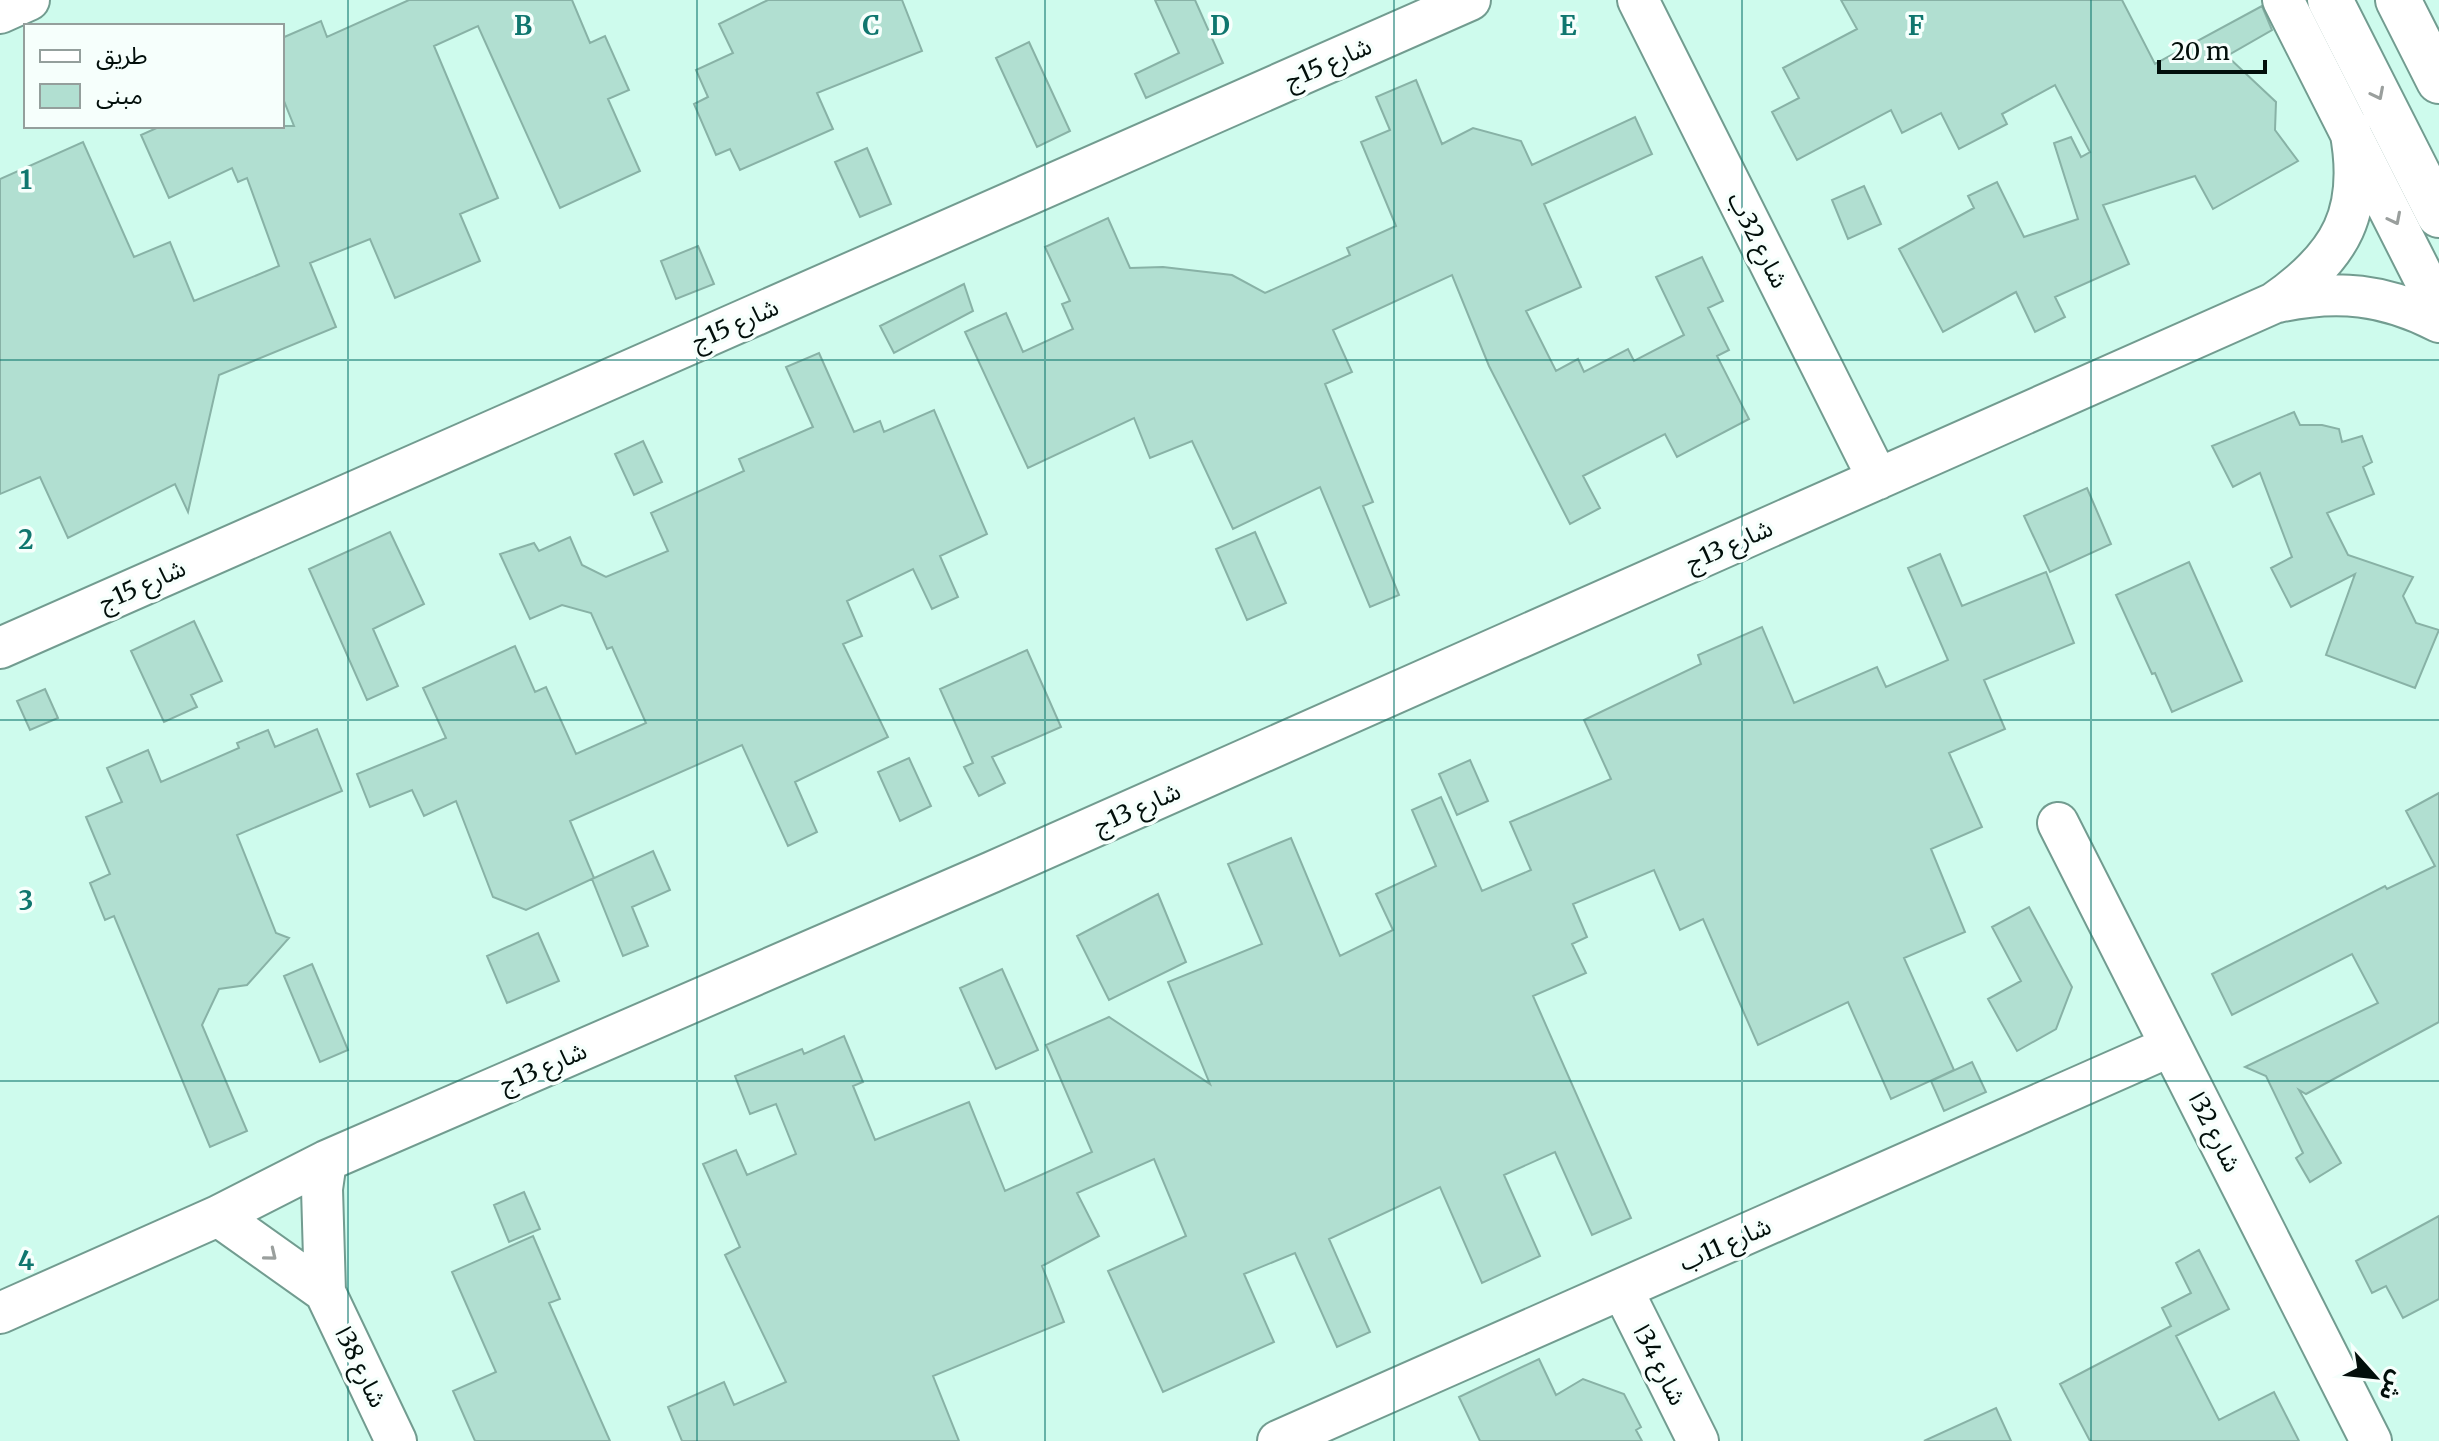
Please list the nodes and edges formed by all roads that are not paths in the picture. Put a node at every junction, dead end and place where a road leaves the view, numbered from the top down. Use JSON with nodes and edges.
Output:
{"nodes":[{"id":1,"x":29,"y":0,"type":"edge"},
{"id":2,"x":1470,"y":0,"type":"edge"},
{"id":3,"x":1638,"y":0,"type":"edge"},
{"id":4,"x":2283,"y":0,"type":"edge"},
{"id":5,"x":2330,"y":0,"type":"edge"},
{"id":6,"x":2398,"y":0,"type":"edge"},
{"id":7,"x":2419,"y":0,"type":"edge"},
{"id":8,"x":0,"y":13,"type":"edge"},
{"id":9,"x":2434,"y":72,"type":"edge"},
{"id":10,"x":2350,"y":129,"type":"junction"},
{"id":11,"x":2439,"y":215,"type":"edge"},
{"id":12,"x":2274,"y":303,"type":"junction"},
{"id":13,"x":2439,"y":308,"type":"edge"},
{"id":14,"x":2439,"y":322,"type":"edge"},
{"id":15,"x":1878,"y":479,"type":"junction"},
{"id":16,"x":0,"y":648,"type":"edge"},
{"id":17,"x":2058,"y":823,"type":"dead end"},
{"id":18,"x":2171,"y":1046,"type":"junction"},
{"id":19,"x":326,"y":1161,"type":"junction"},
{"id":20,"x":218,"y":1216,"type":"junction"},
{"id":21,"x":1622,"y":1289,"type":"junction"},
{"id":22,"x":325,"y":1292,"type":"junction"},
{"id":23,"x":0,"y":1313,"type":"edge"},
{"id":24,"x":396,"y":1441,"type":"edge"},
{"id":25,"x":1278,"y":1441,"type":"edge"},
{"id":26,"x":1698,"y":1441,"type":"edge"},
{"id":27,"x":2371,"y":1441,"type":"edge"}],
"edges":[{"from":1,"to":8,"type":"street"},
{"from":2,"to":16,"type":"street","name":"شارع 15ج"},
{"from":3,"to":15,"type":"street","name":"شارع 32ب"},
{"from":4,"to":10,"type":"street"},
{"from":5,"to":11,"type":"street","one_way":true},
{"from":6,"to":9,"type":"street"},
{"from":7,"to":9,"type":"street"},
{"from":10,"to":12,"type":"street","name":"شارع 13ج"},
{"from":10,"to":13,"type":"street","one_way":true},
{"from":12,"to":14,"type":"street","name":"شارع 13ج"},
{"from":12,"to":15,"type":"street","name":"شارع 13ج"},
{"from":15,"to":19,"type":"street","name":"شارع 13ج"},
{"from":17,"to":18,"type":"street","name":"شارع 32ا"},
{"from":18,"to":21,"type":"street","name":"شارع 11ب"},
{"from":18,"to":27,"type":"street","name":"شارع 32ا"},
{"from":19,"to":20,"type":"street","name":"شارع 13ج"},
{"from":19,"to":22,"type":"street","name":"شارع 38ا"},
{"from":20,"to":22,"type":"street","name":"شارع 38ا","one_way":true},
{"from":20,"to":23,"type":"street","name":"شارع 13ج"},
{"from":21,"to":25,"type":"street","name":"شارع 11ب"},
{"from":21,"to":26,"type":"street","name":"شارع 34ا"},
{"from":22,"to":24,"type":"street","name":"شارع 38ا"}]}
